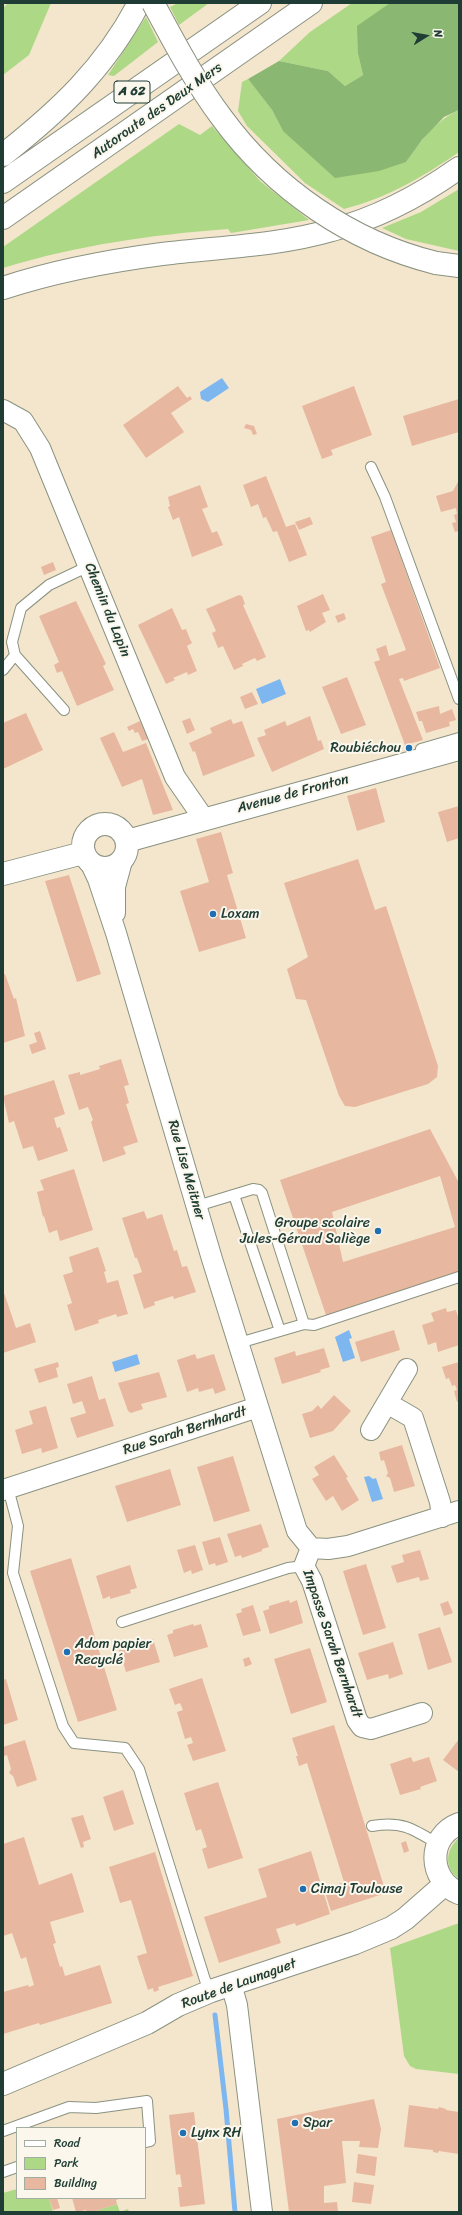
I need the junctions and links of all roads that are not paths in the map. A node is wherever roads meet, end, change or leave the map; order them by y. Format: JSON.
{"nodes":[{"id":1,"x":139,"y":3,"type":"edge"},
{"id":2,"x":153,"y":3,"type":"edge"},
{"id":3,"x":260,"y":3,"type":"edge"},
{"id":4,"x":311,"y":3,"type":"edge"},
{"id":5,"x":3,"y":155,"type":"edge"},
{"id":6,"x":459,"y":168,"type":"edge"},
{"id":7,"x":3,"y":182,"type":"edge"},
{"id":8,"x":3,"y":218,"type":"edge"},
{"id":9,"x":459,"y":266,"type":"edge"},
{"id":10,"x":3,"y":288,"type":"edge"},
{"id":11,"x":3,"y":410,"type":"edge"},
{"id":12,"x":371,"y":467,"type":"dead end"},
{"id":13,"x":90,"y":566,"type":"junction"},
{"id":14,"x":15,"y":655,"type":"junction"},
{"id":15,"x":3,"y":670,"type":"edge"},
{"id":16,"x":459,"y":699,"type":"edge"},
{"id":17,"x":64,"y":710,"type":"dead end"},
{"id":18,"x":459,"y":738,"type":"edge"},
{"id":19,"x":459,"y":748,"type":"edge"},
{"id":20,"x":202,"y":814,"type":"junction"},
{"id":21,"x":132,"y":846,"type":"junction"},
{"id":22,"x":87,"y":858,"type":"junction"},
{"id":23,"x":3,"y":874,"type":"edge"},
{"id":24,"x":116,"y":933,"type":"junction"},
{"id":25,"x":234,"y":1195,"type":"junction"},
{"id":26,"x":197,"y":1206,"type":"junction"},
{"id":27,"x":459,"y":1277,"type":"edge"},
{"id":28,"x":304,"y":1324,"type":"junction"},
{"id":29,"x":280,"y":1331,"type":"junction"},
{"id":30,"x":239,"y":1343,"type":"junction"},
{"id":31,"x":407,"y":1369,"type":"dead end"},
{"id":32,"x":387,"y":1403,"type":"junction"},
{"id":33,"x":258,"y":1407,"type":"junction"},
{"id":34,"x":371,"y":1430,"type":"dead end"},
{"id":35,"x":5,"y":1489,"type":"edge"},
{"id":36,"x":451,"y":1514,"type":"edge"},
{"id":37,"x":308,"y":1557,"type":"junction"},
{"id":38,"x":122,"y":1622,"type":"dead end"},
{"id":39,"x":422,"y":1713,"type":"dead end"},
{"id":40,"x":456,"y":1823,"type":"edge"},
{"id":41,"x":372,"y":1826,"type":"dead end"},
{"id":42,"x":438,"y":1844,"type":"junction"},
{"id":43,"x":452,"y":1889,"type":"edge"},
{"id":44,"x":231,"y":1984,"type":"junction"},
{"id":45,"x":211,"y":1991,"type":"junction"},
{"id":46,"x":3,"y":2084,"type":"edge"},
{"id":47,"x":3,"y":2130,"type":"edge"},
{"id":48,"x":146,"y":2142,"type":"edge"},
{"id":49,"x":16,"y":2167,"type":"edge"},
{"id":50,"x":3,"y":2172,"type":"edge"},
{"id":51,"x":262,"y":2212,"type":"edge"}],
"edges":[{"from":1,"to":5,"type":"main road"},
{"from":2,"to":9,"type":"main road","bridge":true},
{"from":3,"to":7,"type":"main road","number":"A 62"},
{"from":4,"to":8,"type":"main road","name":"Autoroute des Deux Mers","number":"A 62"},
{"from":6,"to":10,"type":"main road"},
{"from":11,"to":13,"type":"street","name":"Chemin du Lapin"},
{"from":12,"to":16,"type":"lane"},
{"from":13,"to":14,"type":"lane"},
{"from":13,"to":20,"type":"street","name":"Chemin du Lapin"},
{"from":14,"to":15,"type":"lane"},
{"from":14,"to":17,"type":"lane"},
{"from":18,"to":20,"type":"lane"},
{"from":19,"to":20,"type":"main road","name":"Avenue de Fronton"},
{"from":20,"to":21,"type":"main road","name":"Avenue de Fronton"},
{"from":21,"to":22,"type":"main road"},
{"from":21,"to":22,"type":"main road"},
{"from":21,"to":24,"type":"street","name":"Rue Lise Meitner"},
{"from":22,"to":23,"type":"main road"},
{"from":22,"to":24,"type":"street","name":"Rue Lise Meitner"},
{"from":24,"to":26,"type":"street","name":"Rue Lise Meitner"},
{"from":25,"to":26,"type":"lane"},
{"from":25,"to":28,"type":"lane"},
{"from":25,"to":29,"type":"lane"},
{"from":26,"to":30,"type":"street","name":"Rue Lise Meitner"},
{"from":27,"to":28,"type":"lane"},
{"from":28,"to":29,"type":"lane"},
{"from":29,"to":30,"type":"lane"},
{"from":30,"to":33,"type":"street","name":"Rue Lise Meitner"},
{"from":31,"to":32,"type":"street"},
{"from":32,"to":34,"type":"street"},
{"from":32,"to":36,"type":"street"},
{"from":33,"to":35,"type":"street","name":"Rue Sarah Bernhardt"},
{"from":33,"to":37,"type":"street","name":"Rue Sarah Bernhardt"},
{"from":35,"to":45,"type":"lane"},
{"from":36,"to":37,"type":"street"},
{"from":37,"to":38,"type":"lane"},
{"from":37,"to":39,"type":"street","name":"Impasse Sarah Bernhardt"},
{"from":40,"to":42,"type":"main road"},
{"from":41,"to":42,"type":"lane"},
{"from":42,"to":43,"type":"main road"},
{"from":43,"to":44,"type":"main road","name":"Route de Launaguet"},
{"from":44,"to":45,"type":"main road","name":"Route de Launaguet"},
{"from":44,"to":51,"type":"street"},
{"from":45,"to":46,"type":"main road","name":"Route de Launaguet"},
{"from":47,"to":48,"type":"lane"},
{"from":49,"to":50,"type":"lane"}]}
